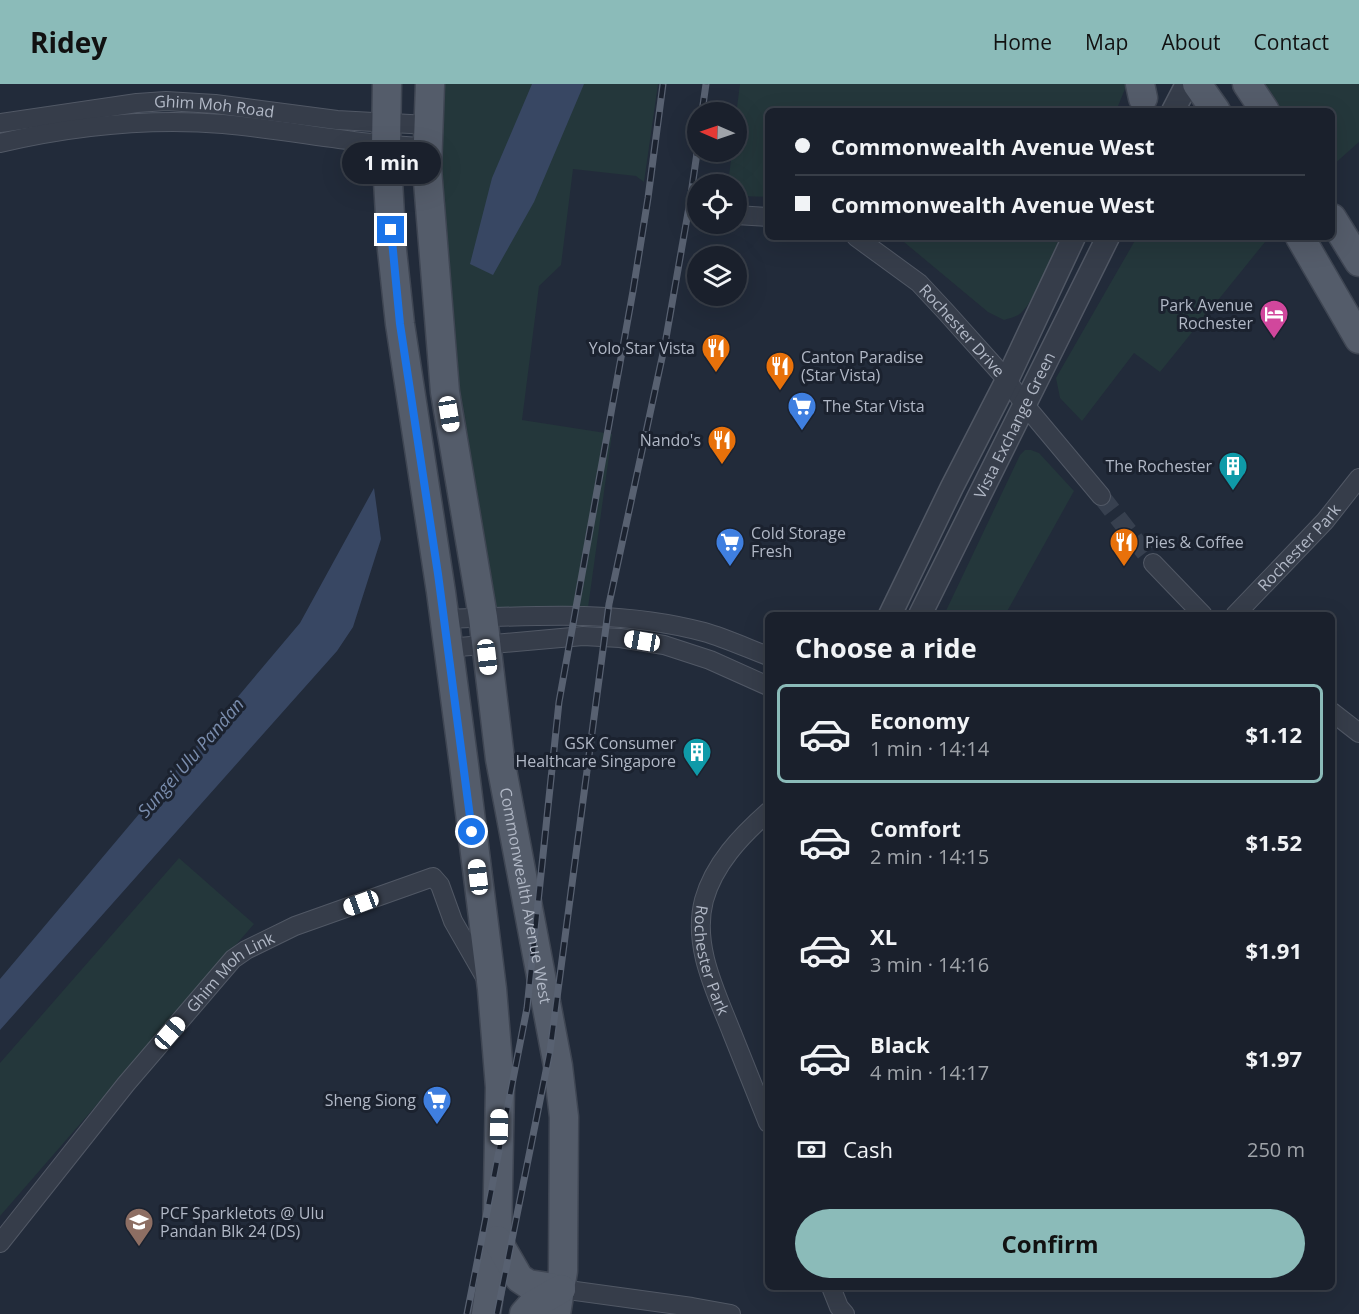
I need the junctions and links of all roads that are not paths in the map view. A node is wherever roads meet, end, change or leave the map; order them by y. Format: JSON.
{"nodes":[{"id":1,"x":387,"y":84,"type":"edge"},
{"id":2,"x":430,"y":84,"type":"edge"},
{"id":3,"x":1187,"y":84,"type":"edge"},
{"id":4,"x":1197,"y":84,"type":"edge"},
{"id":5,"x":1247,"y":84,"type":"edge"},
{"id":6,"x":1175,"y":108,"type":"edge"},
{"id":7,"x":1214,"y":108,"type":"edge"},
{"id":8,"x":1263,"y":108,"type":"edge"},
{"id":9,"x":0,"y":123,"type":"edge"},
{"id":10,"x":386,"y":135,"type":"junction"},
{"id":11,"x":427,"y":136,"type":"junction"},
{"id":12,"x":0,"y":143,"type":"edge"},
{"id":13,"x":747,"y":216,"type":"edge"},
{"id":14,"x":765,"y":217,"type":"edge"},
{"id":15,"x":1335,"y":223,"type":"edge"},
{"id":16,"x":860,"y":240,"type":"edge"},
{"id":17,"x":1073,"y":240,"type":"edge"},
{"id":18,"x":1106,"y":240,"type":"edge"},
{"id":19,"x":1302,"y":240,"type":"edge"},
{"id":20,"x":1359,"y":262,"type":"edge"},
{"id":21,"x":1359,"y":339,"type":"edge"},
{"id":22,"x":1007,"y":380,"type":"junction"},
{"id":23,"x":1024,"y":404,"type":"junction"},
{"id":24,"x":1359,"y":478,"type":"edge"},
{"id":25,"x":1101,"y":496,"type":"tunnel mouth"},
{"id":26,"x":1153,"y":563,"type":"tunnel mouth"},
{"id":27,"x":892,"y":612,"type":"edge"},
{"id":28,"x":921,"y":612,"type":"edge"},
{"id":29,"x":1200,"y":612,"type":"edge"},
{"id":30,"x":1239,"y":612,"type":"edge"},
{"id":31,"x":444,"y":619,"type":"junction"},
{"id":32,"x":484,"y":631,"type":"junction"},
{"id":33,"x":448,"y":648,"type":"junction"},
{"id":34,"x":765,"y":655,"type":"edge"},
{"id":35,"x":765,"y":685,"type":"edge"},
{"id":36,"x":1335,"y":714,"type":"edge"},
{"id":37,"x":1359,"y":733,"type":"edge"},
{"id":38,"x":765,"y":815,"type":"edge"},
{"id":39,"x":492,"y":989,"type":"junction"},
{"id":40,"x":765,"y":1115,"type":"edge"},
{"id":41,"x":497,"y":1240,"type":"junction"},
{"id":42,"x":0,"y":1243,"type":"edge"},
{"id":43,"x":832,"y":1290,"type":"edge"},
{"id":44,"x":559,"y":1301,"type":"edge"},
{"id":45,"x":486,"y":1314,"type":"edge"},
{"id":46,"x":524,"y":1314,"type":"edge"},
{"id":47,"x":731,"y":1314,"type":"edge"},
{"id":48,"x":845,"y":1314,"type":"edge"}],
"edges":[{"from":1,"to":10,"type":"main road"},
{"from":2,"to":11,"type":"main road","name":"Commonwealth Avenue West"},
{"from":3,"to":6,"type":"street"},
{"from":4,"to":7,"type":"main road"},
{"from":5,"to":8,"type":"main road"},
{"from":9,"to":10,"type":"street","name":"Ghim Moh Road"},
{"from":10,"to":11,"type":"street","name":"Ghim Moh Road"},
{"from":10,"to":12,"type":"street","name":"Ghim Moh Road"},
{"from":10,"to":31,"type":"main road"},
{"from":11,"to":32,"type":"main road","name":"Commonwealth Avenue West"},
{"from":13,"to":14,"type":"street"},
{"from":15,"to":20,"type":"main road"},
{"from":16,"to":22,"type":"street","name":"Rochester Drive"},
{"from":17,"to":22,"type":"street","name":"Vista Exchange Green"},
{"from":18,"to":23,"type":"street","name":"Vista Exchange Green"},
{"from":19,"to":21,"type":"main road"},
{"from":22,"to":23,"type":"street","name":"Rochester Drive"},
{"from":22,"to":27,"type":"street","name":"Vista Exchange Green"},
{"from":23,"to":25,"type":"street","name":"Rochester Drive"},
{"from":23,"to":28,"type":"street","name":"Vista Exchange Green"},
{"from":24,"to":30,"type":"street","name":"Rochester Park"},
{"from":26,"to":29,"type":"street"},
{"from":31,"to":32,"type":"street"},
{"from":31,"to":33,"type":"main road"},
{"from":32,"to":33,"type":"street"},
{"from":32,"to":34,"type":"street"},
{"from":32,"to":35,"type":"street"},
{"from":32,"to":44,"type":"main road","name":"Commonwealth Avenue West"},
{"from":33,"to":39,"type":"main road"},
{"from":36,"to":37,"type":"street"},
{"from":38,"to":40,"type":"street","name":"Rochester Park"},
{"from":39,"to":41,"type":"main road"},
{"from":39,"to":42,"type":"street","name":"Ghim Moh Link"},
{"from":41,"to":44,"type":"main road"},
{"from":41,"to":45,"type":"main road"},
{"from":43,"to":48,"type":"street"},
{"from":44,"to":46,"type":"main road"},
{"from":44,"to":47,"type":"street"}]}
